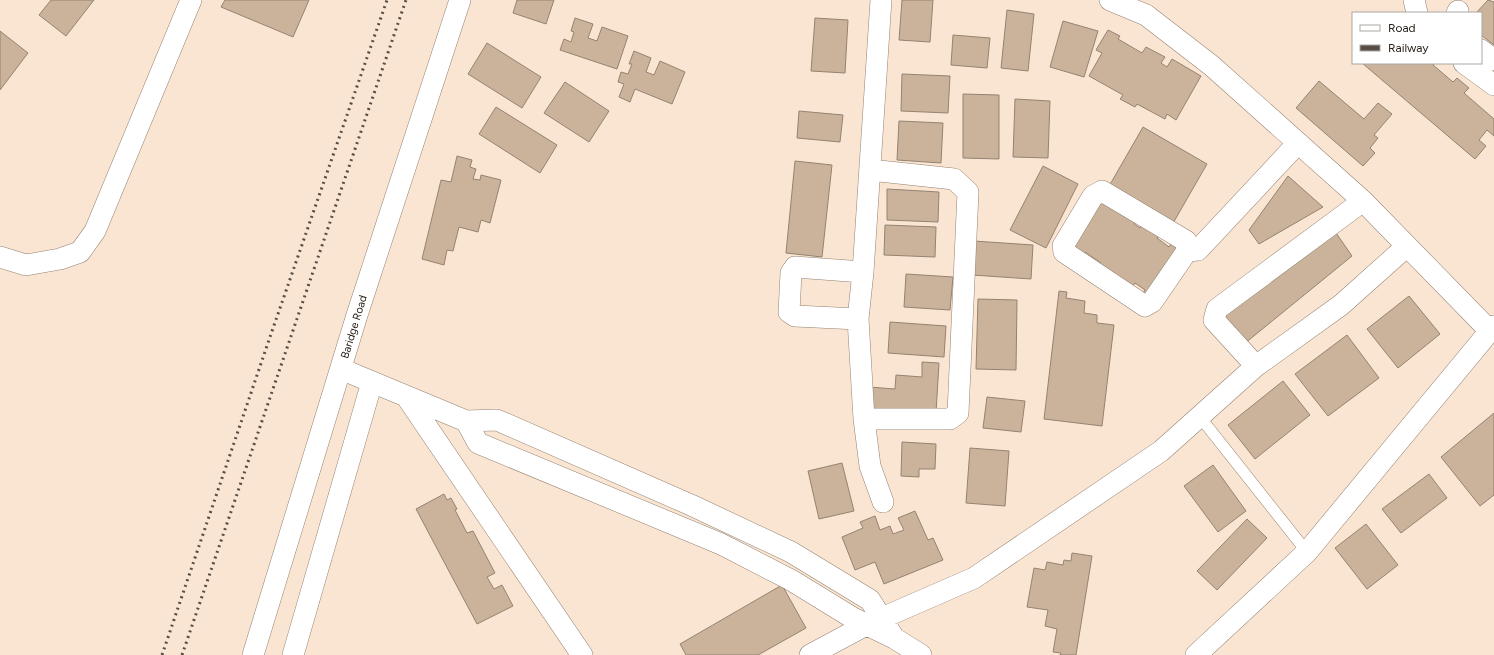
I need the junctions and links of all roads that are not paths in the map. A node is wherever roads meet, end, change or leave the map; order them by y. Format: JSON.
{"nodes":[{"id":1,"x":191,"y":0,"type":"edge"},
{"id":2,"x":460,"y":0,"type":"edge"},
{"id":3,"x":881,"y":0,"type":"edge"},
{"id":4,"x":1110,"y":0,"type":"edge"},
{"id":5,"x":1414,"y":0,"type":"edge"},
{"id":6,"x":1417,"y":12,"type":"edge"},
{"id":7,"x":1482,"y":51,"type":"edge"},
{"id":8,"x":1494,"y":60,"type":"edge"},
{"id":9,"x":1465,"y":64,"type":"edge"},
{"id":10,"x":1494,"y":85,"type":"edge"},
{"id":11,"x":1298,"y":143,"type":"junction"},
{"id":12,"x":870,"y":170,"type":"junction"},
{"id":13,"x":1363,"y":201,"type":"junction"},
{"id":14,"x":1407,"y":246,"type":"junction"},
{"id":15,"x":1187,"y":251,"type":"junction"},
{"id":16,"x":0,"y":257,"type":"edge"},
{"id":17,"x":863,"y":272,"type":"junction"},
{"id":18,"x":858,"y":319,"type":"junction"},
{"id":19,"x":1493,"y":331,"type":"edge"},
{"id":20,"x":1256,"y":366,"type":"junction"},
{"id":21,"x":341,"y":369,"type":"junction"},
{"id":22,"x":372,"y":382,"type":"junction"},
{"id":23,"x":406,"y":396,"type":"junction"},
{"id":24,"x":1200,"y":417,"type":"junction"},
{"id":25,"x":864,"y":419,"type":"junction"},
{"id":26,"x":466,"y":422,"type":"junction"},
{"id":27,"x":883,"y":502,"type":"dead end"},
{"id":28,"x":1307,"y":552,"type":"junction"},
{"id":29,"x":874,"y":621,"type":"junction"},
{"id":30,"x":253,"y":655,"type":"edge"},
{"id":31,"x":293,"y":655,"type":"edge"},
{"id":32,"x":582,"y":655,"type":"edge"},
{"id":33,"x":810,"y":655,"type":"edge"},
{"id":34,"x":921,"y":655,"type":"edge"},
{"id":35,"x":1196,"y":655,"type":"edge"}],
"edges":[{"from":1,"to":16,"type":"street"},
{"from":2,"to":21,"type":"street","name":"Baridge Road"},
{"from":3,"to":12,"type":"street"},
{"from":4,"to":11,"type":"street"},
{"from":5,"to":6,"type":"street"},
{"from":7,"to":8,"type":"street"},
{"from":9,"to":10,"type":"street"},
{"from":11,"to":13,"type":"street"},
{"from":11,"to":15,"type":"street"},
{"from":12,"to":17,"type":"street"},
{"from":12,"to":25,"type":"street"},
{"from":13,"to":14,"type":"street"},
{"from":13,"to":20,"type":"street"},
{"from":14,"to":19,"type":"street"},
{"from":14,"to":20,"type":"street"},
{"from":15,"to":15,"type":"street"},
{"from":17,"to":18,"type":"street"},
{"from":17,"to":18,"type":"street"},
{"from":18,"to":25,"type":"street"},
{"from":19,"to":28,"type":"street"},
{"from":20,"to":24,"type":"street"},
{"from":21,"to":22,"type":"street"},
{"from":21,"to":30,"type":"street","name":"Baridge Road"},
{"from":22,"to":23,"type":"street"},
{"from":22,"to":31,"type":"street"},
{"from":23,"to":26,"type":"street"},
{"from":23,"to":32,"type":"street"},
{"from":24,"to":28,"type":"lane"},
{"from":24,"to":29,"type":"street"},
{"from":25,"to":27,"type":"street"},
{"from":26,"to":29,"type":"street"},
{"from":26,"to":29,"type":"street"},
{"from":28,"to":35,"type":"street"},
{"from":29,"to":33,"type":"street"},
{"from":29,"to":34,"type":"street"}]}
